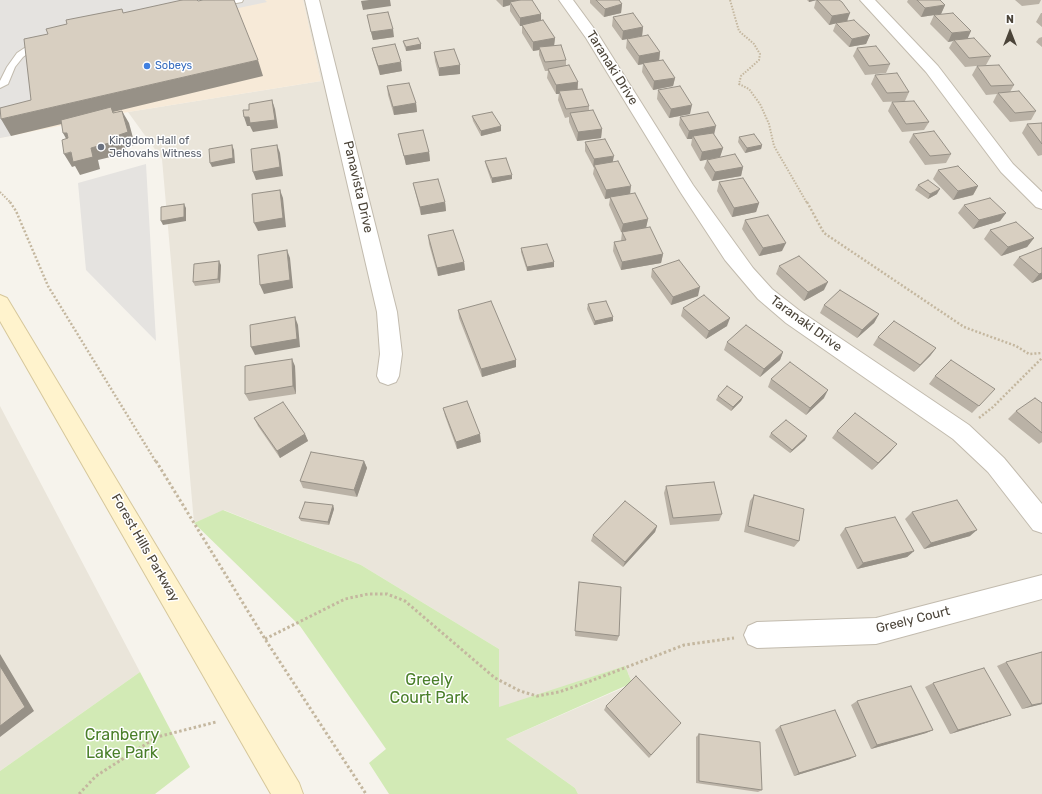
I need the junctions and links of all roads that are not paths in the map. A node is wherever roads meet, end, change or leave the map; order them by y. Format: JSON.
{"nodes":[{"id":1,"x":239,"y":0,"type":"edge"},
{"id":2,"x":312,"y":0,"type":"edge"},
{"id":3,"x":566,"y":0,"type":"edge"},
{"id":4,"x":867,"y":0,"type":"edge"},
{"id":5,"x":212,"y":6,"type":"edge"},
{"id":6,"x":46,"y":40,"type":"edge"},
{"id":7,"x":4,"y":74,"type":"edge"},
{"id":8,"x":0,"y":85,"type":"edge"},
{"id":9,"x":1042,"y":203,"type":"edge"},
{"id":10,"x":0,"y":302,"type":"edge"},
{"id":11,"x":388,"y":376,"type":"dead end"},
{"id":12,"x":1042,"y":522,"type":"edge"},
{"id":13,"x":1042,"y":587,"type":"edge"},
{"id":14,"x":757,"y":635,"type":"road end"},
{"id":15,"x":288,"y":794,"type":"edge"}],
"edges":[{"from":1,"to":5,"type":"lane"},
{"from":2,"to":11,"type":"street","name":"Panavista Drive"},
{"from":3,"to":12,"type":"street","name":"Taranaki Drive"},
{"from":4,"to":9,"type":"street"},
{"from":6,"to":7,"type":"lane"},
{"from":7,"to":8,"type":"lane"},
{"from":10,"to":15,"type":"main road","name":"Forest Hills Parkway"},
{"from":13,"to":14,"type":"street","name":"Greely Court"}]}
